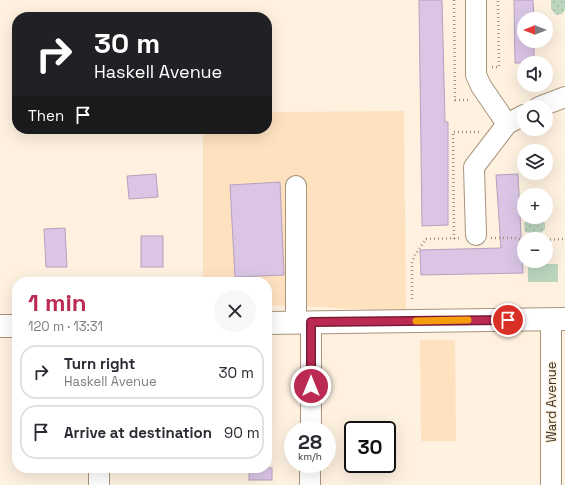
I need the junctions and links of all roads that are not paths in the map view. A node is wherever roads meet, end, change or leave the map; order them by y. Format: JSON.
{"nodes":[{"id":1,"x":476,"y":0,"type":"edge"},
{"id":2,"x":565,"y":97,"type":"edge"},
{"id":3,"x":553,"y":101,"type":"edge"},
{"id":4,"x":517,"y":119,"type":"edge"},
{"id":5,"x":507,"y":124,"type":"junction"},
{"id":6,"x":296,"y":186,"type":"dead end"},
{"id":7,"x":474,"y":237,"type":"road end"},
{"id":8,"x":558,"y":319,"type":"edge"},
{"id":9,"x":304,"y":322,"type":"junction"},
{"id":10,"x":272,"y":323,"type":"edge"},
{"id":11,"x":0,"y":326,"type":"edge"},
{"id":12,"x":12,"y":326,"type":"edge"},
{"id":13,"x":310,"y":421,"type":"edge"},
{"id":14,"x":99,"y":473,"type":"edge"},
{"id":15,"x":310,"y":473,"type":"edge"},
{"id":16,"x":99,"y":485,"type":"edge"},
{"id":17,"x":310,"y":485,"type":"edge"},
{"id":18,"x":551,"y":485,"type":"edge"}],
"edges":[{"from":1,"to":5,"type":"street"},
{"from":2,"to":3,"type":"street"},
{"from":4,"to":5,"type":"street"},
{"from":5,"to":7,"type":"street"},
{"from":6,"to":9,"type":"street"},
{"from":8,"to":9,"type":"main road"},
{"from":8,"to":18,"type":"street","name":"Ward Avenue"},
{"from":9,"to":10,"type":"main road"},
{"from":9,"to":13,"type":"street"},
{"from":11,"to":12,"type":"main road"},
{"from":14,"to":16,"type":"street"},
{"from":15,"to":17,"type":"street"}]}
